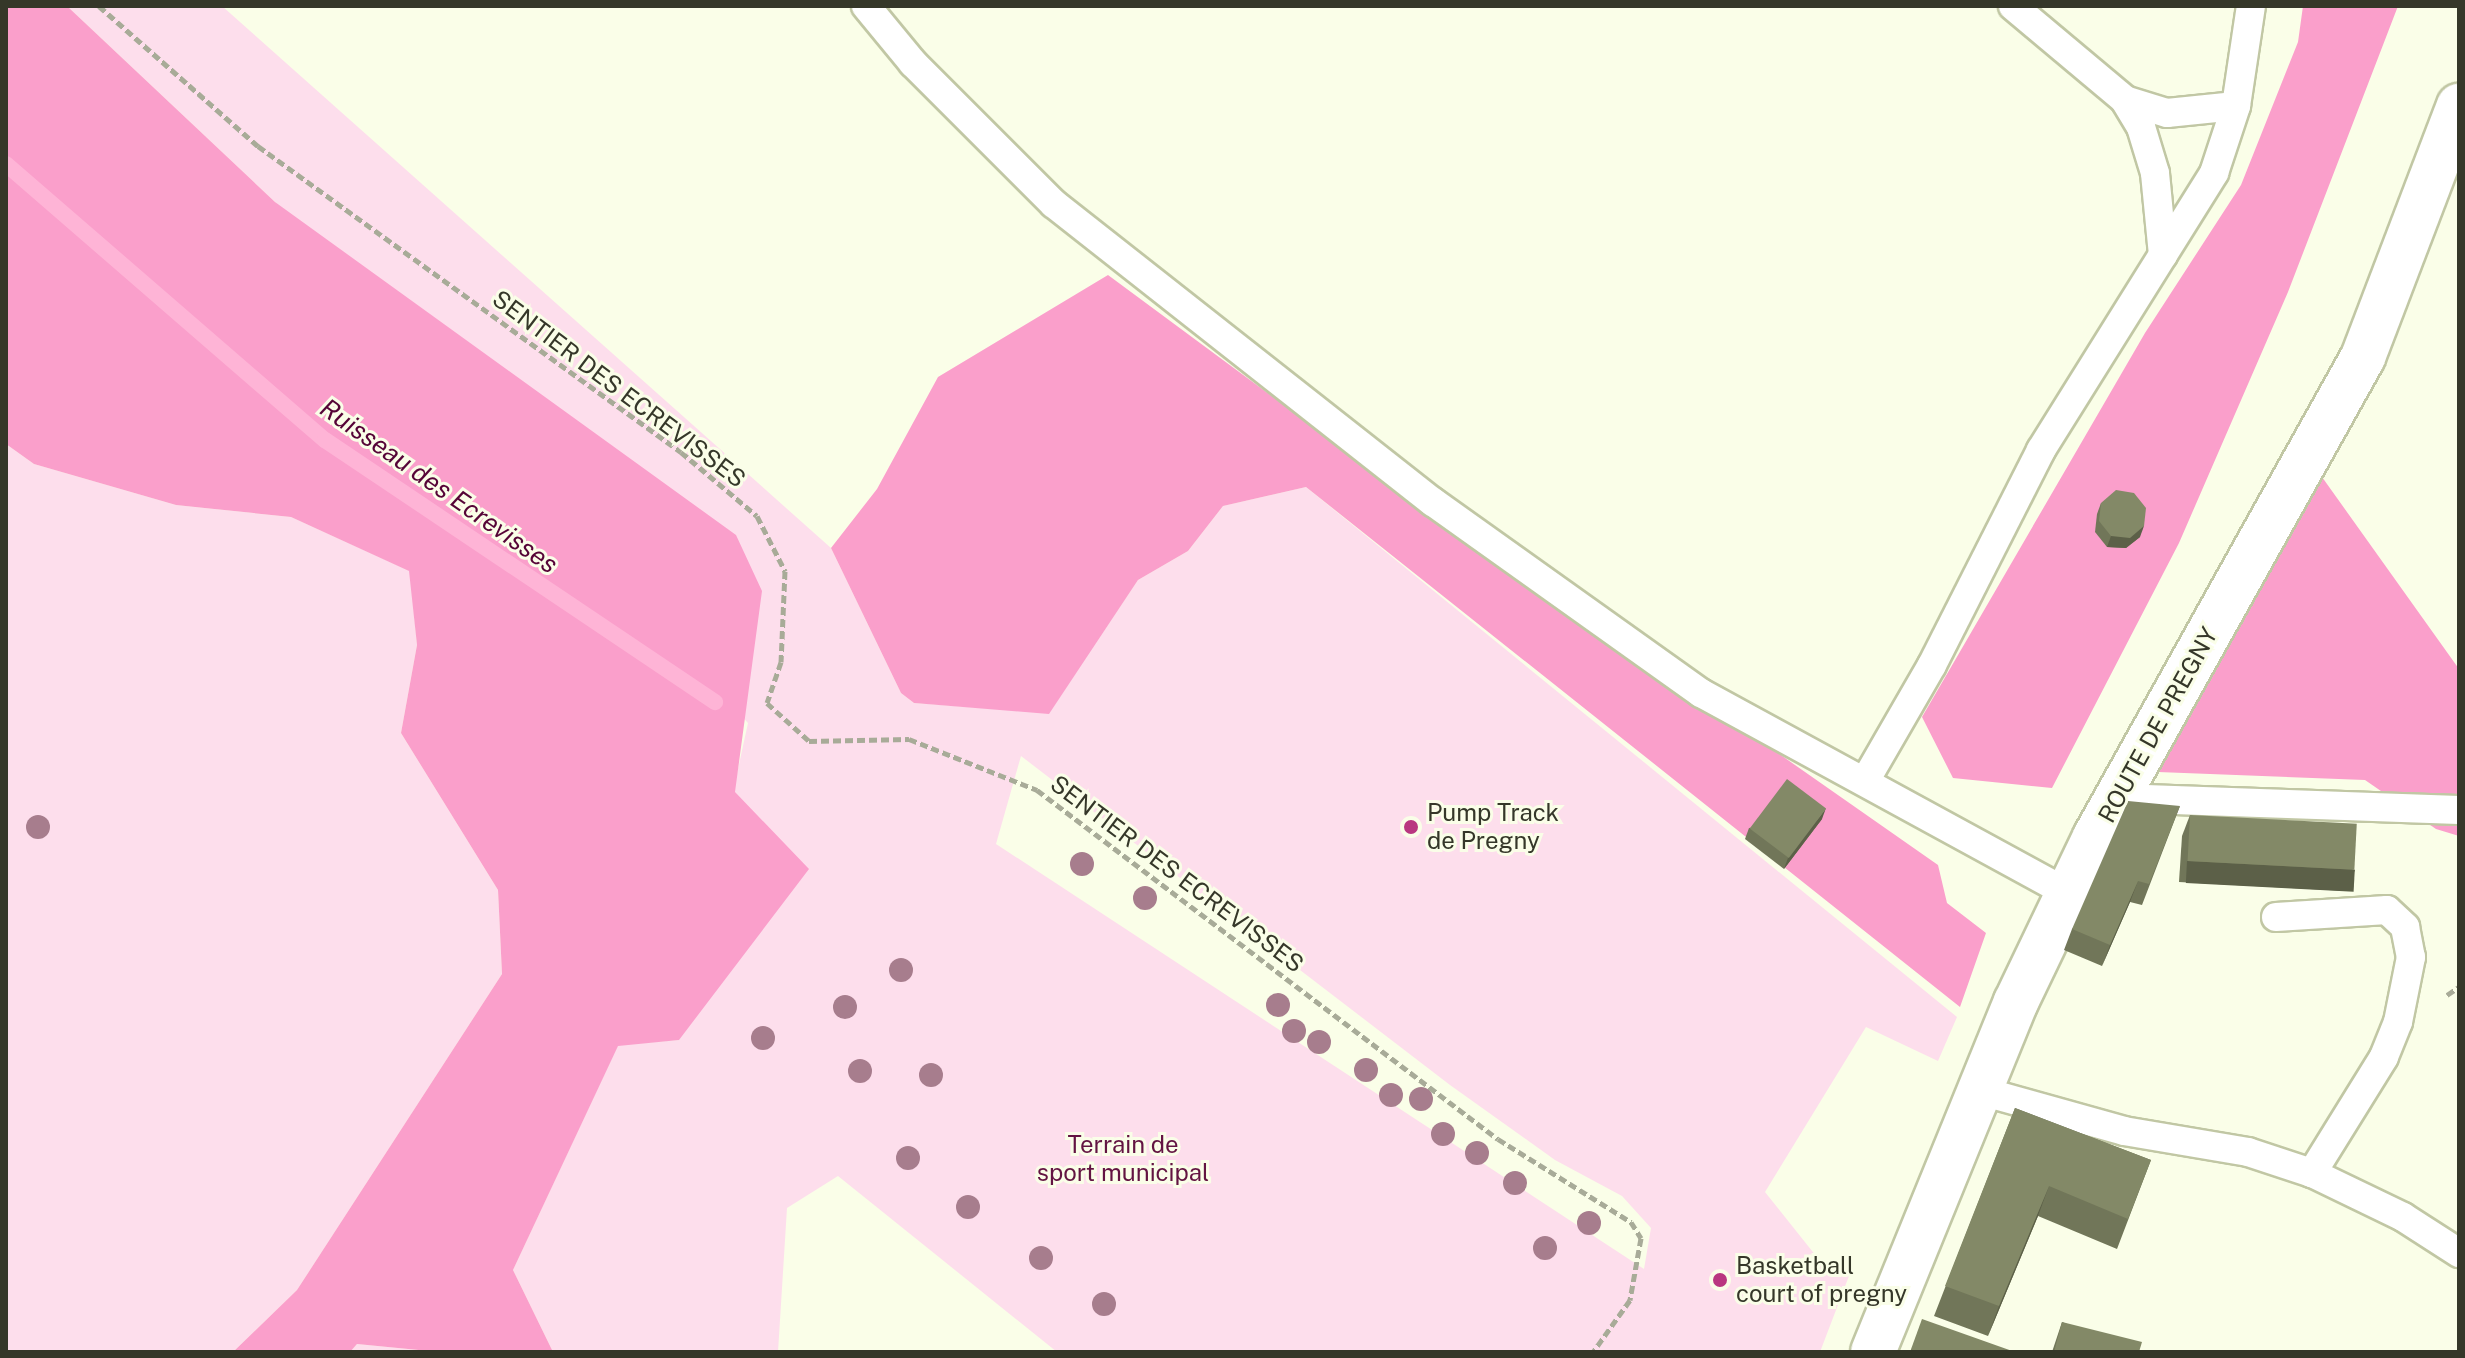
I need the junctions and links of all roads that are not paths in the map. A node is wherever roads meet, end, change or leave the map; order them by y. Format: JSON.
{"nodes":[{"id":1,"x":866,"y":6,"type":"edge"},
{"id":2,"x":2013,"y":6,"type":"edge"},
{"id":3,"x":2251,"y":6,"type":"edge"},
{"id":4,"x":2125,"y":100,"type":"junction"},
{"id":5,"x":2236,"y":106,"type":"junction"},
{"id":6,"x":2459,"y":106,"type":"edge"},
{"id":7,"x":2163,"y":255,"type":"junction"},
{"id":8,"x":1865,"y":781,"type":"junction"},
{"id":9,"x":2117,"y":798,"type":"junction"},
{"id":10,"x":2459,"y":810,"type":"edge"},
{"id":11,"x":2068,"y":893,"type":"junction"},
{"id":12,"x":2276,"y":917,"type":"dead end"},
{"id":13,"x":1981,"y":1091,"type":"junction"},
{"id":14,"x":2312,"y":1173,"type":"junction"},
{"id":15,"x":2459,"y":1253,"type":"edge"},
{"id":16,"x":1873,"y":1352,"type":"edge"}],
"edges":[{"from":1,"to":8,"type":"lane"},
{"from":2,"to":4,"type":"lane"},
{"from":3,"to":5,"type":"lane"},
{"from":4,"to":5,"type":"lane"},
{"from":4,"to":7,"type":"lane"},
{"from":5,"to":7,"type":"lane"},
{"from":6,"to":9,"type":"street","name":"ROUTE DE PREGNY"},
{"from":7,"to":8,"type":"lane"},
{"from":8,"to":11,"type":"lane"},
{"from":9,"to":10,"type":"lane"},
{"from":9,"to":11,"type":"street","name":"ROUTE DE PREGNY"},
{"from":11,"to":13,"type":"street","name":"ROUTE DE PREGNY"},
{"from":12,"to":14,"type":"lane"},
{"from":13,"to":14,"type":"lane"},
{"from":13,"to":16,"type":"street","name":"ROUTE DE PREGNY"},
{"from":14,"to":15,"type":"lane"}]}
